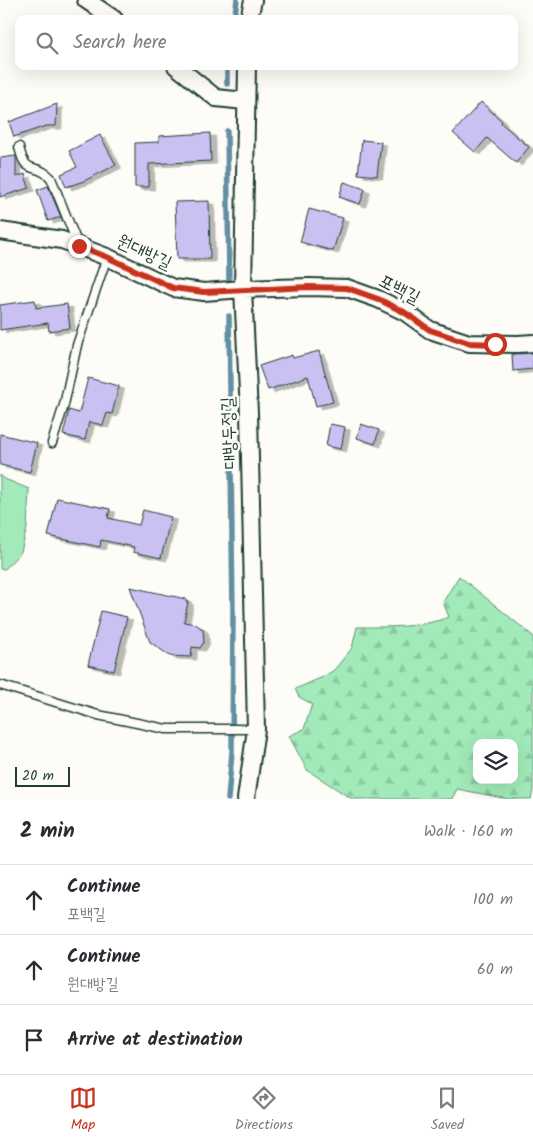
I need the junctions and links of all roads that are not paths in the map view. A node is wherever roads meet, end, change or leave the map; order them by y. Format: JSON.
{"nodes":[{"id":1,"x":86,"y":0,"type":"edge"},
{"id":2,"x":253,"y":0,"type":"edge"},
{"id":3,"x":108,"y":15,"type":"edge"},
{"id":4,"x":250,"y":15,"type":"edge"},
{"id":5,"x":181,"y":70,"type":"edge"},
{"id":6,"x":246,"y":70,"type":"edge"},
{"id":7,"x":245,"y":101,"type":"junction"},
{"id":8,"x":19,"y":147,"type":"dead end"},
{"id":9,"x":0,"y":231,"type":"edge"},
{"id":10,"x":79,"y":246,"type":"junction"},
{"id":11,"x":107,"y":257,"type":"junction"},
{"id":12,"x":243,"y":289,"type":"junction"},
{"id":13,"x":533,"y":343,"type":"edge"},
{"id":14,"x":52,"y":443,"type":"dead end"},
{"id":15,"x":0,"y":685,"type":"edge"},
{"id":16,"x":248,"y":729,"type":"junction"},
{"id":17,"x":246,"y":799,"type":"edge"}],
"edges":[{"from":1,"to":3,"type":"street"},
{"from":2,"to":4,"type":"street"},
{"from":5,"to":7,"type":"street"},
{"from":6,"to":7,"type":"street","name":"대방두정길"},
{"from":7,"to":12,"type":"street","name":"대방두정길"},
{"from":8,"to":10,"type":"lane"},
{"from":9,"to":10,"type":"street","name":"원대방길"},
{"from":10,"to":11,"type":"street","name":"원대방길"},
{"from":11,"to":12,"type":"street","name":"원대방길"},
{"from":11,"to":14,"type":"lane"},
{"from":12,"to":13,"type":"street","name":"포백길"},
{"from":12,"to":16,"type":"street","name":"대방두정길"},
{"from":15,"to":16,"type":"lane"},
{"from":16,"to":17,"type":"street","name":"대방두정길"}]}
